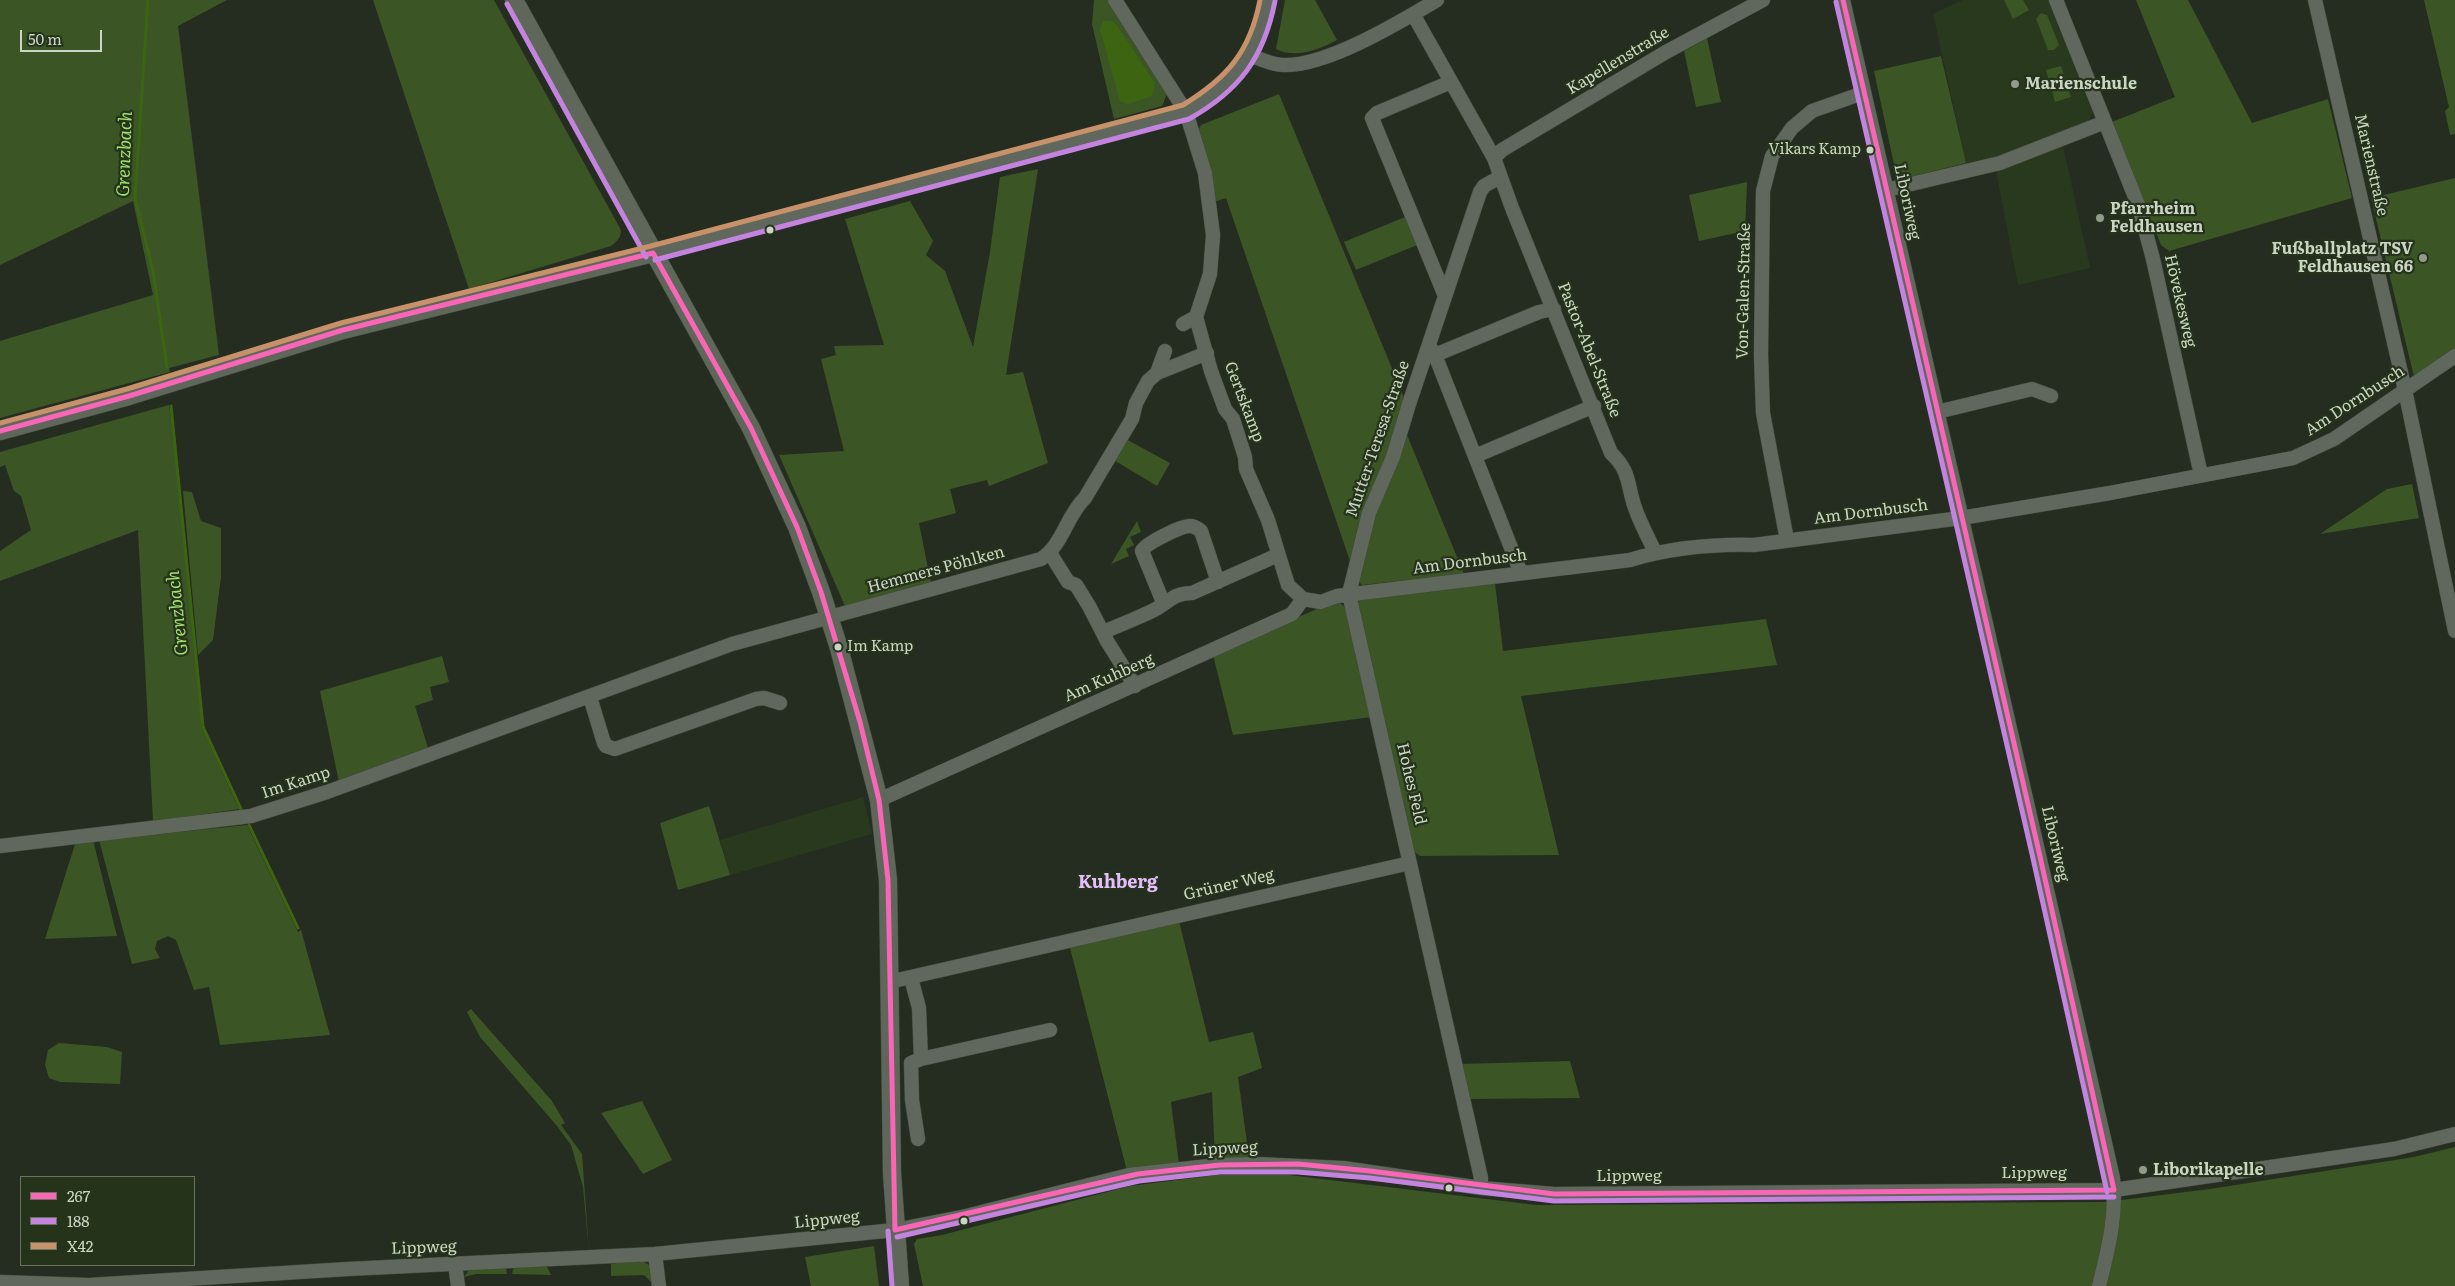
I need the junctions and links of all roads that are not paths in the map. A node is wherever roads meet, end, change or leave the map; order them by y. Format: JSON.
{"nodes":[{"id":1,"x":514,"y":0,"type":"edge"},
{"id":2,"x":1115,"y":0,"type":"edge"},
{"id":3,"x":1268,"y":0,"type":"edge"},
{"id":4,"x":1437,"y":0,"type":"edge"},
{"id":5,"x":1763,"y":0,"type":"edge"},
{"id":6,"x":1843,"y":0,"type":"edge"},
{"id":7,"x":2056,"y":0,"type":"edge"},
{"id":8,"x":2315,"y":0,"type":"edge"},
{"id":9,"x":1413,"y":14,"type":"junction"},
{"id":10,"x":1250,"y":55,"type":"junction"},
{"id":11,"x":1451,"y":82,"type":"junction"},
{"id":12,"x":1864,"y":94,"type":"junction"},
{"id":13,"x":1186,"y":112,"type":"junction"},
{"id":14,"x":2105,"y":122,"type":"junction"},
{"id":15,"x":1494,"y":158,"type":"junction"},
{"id":16,"x":1500,"y":177,"type":"junction"},
{"id":17,"x":1886,"y":190,"type":"junction"},
{"id":18,"x":653,"y":253,"type":"junction"},
{"id":19,"x":1445,"y":296,"type":"junction"},
{"id":20,"x":1554,"y":309,"type":"junction"},
{"id":21,"x":1196,"y":318,"type":"junction"},
{"id":22,"x":1183,"y":324,"type":"dead end"},
{"id":23,"x":1432,"y":350,"type":"junction"},
{"id":24,"x":1165,"y":351,"type":"dead end"},
{"id":25,"x":1207,"y":353,"type":"junction"},
{"id":26,"x":2455,"y":356,"type":"edge"},
{"id":27,"x":1157,"y":372,"type":"junction"},
{"id":28,"x":2405,"y":390,"type":"junction"},
{"id":29,"x":2051,"y":396,"type":"dead end"},
{"id":30,"x":1594,"y":406,"type":"junction"},
{"id":31,"x":1938,"y":412,"type":"junction"},
{"id":32,"x":0,"y":431,"type":"edge"},
{"id":33,"x":1475,"y":456,"type":"junction"},
{"id":34,"x":2201,"y":475,"type":"junction"},
{"id":35,"x":1962,"y":518,"type":"junction"},
{"id":36,"x":1787,"y":540,"type":"junction"},
{"id":37,"x":1655,"y":552,"type":"junction"},
{"id":38,"x":1050,"y":554,"type":"junction"},
{"id":39,"x":1278,"y":555,"type":"junction"},
{"id":40,"x":1521,"y":573,"type":"junction"},
{"id":41,"x":1218,"y":582,"type":"junction"},
{"id":42,"x":1349,"y":594,"type":"junction"},
{"id":43,"x":1303,"y":599,"type":"junction"},
{"id":44,"x":1163,"y":602,"type":"junction"},
{"id":45,"x":830,"y":617,"type":"junction"},
{"id":46,"x":2455,"y":631,"type":"edge"},
{"id":47,"x":1103,"y":632,"type":"junction"},
{"id":48,"x":1135,"y":686,"type":"junction"},
{"id":49,"x":590,"y":697,"type":"junction"},
{"id":50,"x":780,"y":703,"type":"dead end"},
{"id":51,"x":879,"y":800,"type":"junction"},
{"id":52,"x":0,"y":846,"type":"edge"},
{"id":53,"x":1410,"y":863,"type":"junction"},
{"id":54,"x":911,"y":978,"type":"junction"},
{"id":55,"x":889,"y":982,"type":"junction"},
{"id":56,"x":1050,"y":1030,"type":"dead end"},
{"id":57,"x":921,"y":1059,"type":"junction"},
{"id":58,"x":2455,"y":1134,"type":"edge"},
{"id":59,"x":918,"y":1139,"type":"dead end"},
{"id":60,"x":1481,"y":1188,"type":"junction"},
{"id":61,"x":2114,"y":1190,"type":"junction"},
{"id":62,"x":895,"y":1230,"type":"junction"},
{"id":63,"x":655,"y":1254,"type":"junction"},
{"id":64,"x":455,"y":1264,"type":"junction"},
{"id":65,"x":0,"y":1282,"type":"edge"},
{"id":66,"x":458,"y":1286,"type":"edge"},
{"id":67,"x":659,"y":1286,"type":"edge"},
{"id":68,"x":900,"y":1286,"type":"edge"},
{"id":69,"x":2099,"y":1286,"type":"edge"}],
"edges":[{"from":1,"to":18,"type":"main road"},
{"from":2,"to":13,"type":"street"},
{"from":3,"to":10,"type":"street"},
{"from":4,"to":9,"type":"street"},
{"from":5,"to":15,"type":"street","name":"Kapellenstraße"},
{"from":6,"to":12,"type":"street","name":"Liboriweg"},
{"from":7,"to":14,"type":"street","name":"Hövekesweg"},
{"from":8,"to":28,"type":"street","name":"Marienstraße"},
{"from":9,"to":10,"type":"street"},
{"from":9,"to":11,"type":"street"},
{"from":10,"to":13,"type":"street"},
{"from":11,"to":15,"type":"street"},
{"from":11,"to":19,"type":"street"},
{"from":12,"to":17,"type":"street","name":"Liboriweg"},
{"from":12,"to":36,"type":"street","name":"Von-Galen-Straße"},
{"from":13,"to":18,"type":"street"},
{"from":13,"to":21,"type":"street"},
{"from":14,"to":17,"type":"street"},
{"from":14,"to":34,"type":"street","name":"Hövekesweg"},
{"from":15,"to":16,"type":"street","name":"Pastor-Abel-Straße"},
{"from":16,"to":19,"type":"street","name":"Mutter-Teresa-Straße"},
{"from":16,"to":20,"type":"street","name":"Pastor-Abel-Straße"},
{"from":17,"to":31,"type":"street","name":"Liboriweg"},
{"from":18,"to":32,"type":"main road"},
{"from":18,"to":45,"type":"main road"},
{"from":19,"to":23,"type":"street","name":"Mutter-Teresa-Straße"},
{"from":20,"to":23,"type":"street"},
{"from":20,"to":30,"type":"street","name":"Pastor-Abel-Straße"},
{"from":21,"to":22,"type":"street"},
{"from":21,"to":25,"type":"street","name":"Gertskamp"},
{"from":23,"to":33,"type":"street"},
{"from":23,"to":42,"type":"street","name":"Mutter-Teresa-Straße"},
{"from":24,"to":27,"type":"street"},
{"from":25,"to":27,"type":"street"},
{"from":25,"to":39,"type":"street","name":"Gertskamp"},
{"from":26,"to":28,"type":"street","name":"Am Dornbusch"},
{"from":27,"to":38,"type":"street"},
{"from":28,"to":34,"type":"street","name":"Am Dornbusch"},
{"from":28,"to":46,"type":"street","name":"Marienstraße"},
{"from":29,"to":31,"type":"street"},
{"from":30,"to":33,"type":"street"},
{"from":30,"to":37,"type":"street","name":"Pastor-Abel-Straße"},
{"from":31,"to":35,"type":"street","name":"Liboriweg"},
{"from":33,"to":40,"type":"street"},
{"from":34,"to":35,"type":"street","name":"Am Dornbusch"},
{"from":35,"to":36,"type":"street","name":"Am Dornbusch"},
{"from":35,"to":61,"type":"street","name":"Liboriweg"},
{"from":36,"to":37,"type":"street","name":"Am Dornbusch"},
{"from":37,"to":40,"type":"street","name":"Am Dornbusch"},
{"from":38,"to":45,"type":"street","name":"Hemmers Pöhlken"},
{"from":38,"to":47,"type":"street"},
{"from":39,"to":41,"type":"street"},
{"from":39,"to":43,"type":"street","name":"Gertskamp"},
{"from":40,"to":42,"type":"street","name":"Am Dornbusch"},
{"from":41,"to":44,"type":"street"},
{"from":41,"to":44,"type":"street"},
{"from":42,"to":43,"type":"street"},
{"from":42,"to":53,"type":"street","name":"Hohes Feld"},
{"from":43,"to":48,"type":"street","name":"Am Kuhberg"},
{"from":44,"to":47,"type":"street"},
{"from":45,"to":49,"type":"street","name":"Im Kamp"},
{"from":45,"to":51,"type":"main road"},
{"from":47,"to":48,"type":"street"},
{"from":48,"to":51,"type":"street","name":"Am Kuhberg"},
{"from":49,"to":50,"type":"street"},
{"from":49,"to":52,"type":"street","name":"Im Kamp"},
{"from":51,"to":55,"type":"main road"},
{"from":53,"to":54,"type":"street","name":"Grüner Weg"},
{"from":53,"to":60,"type":"street","name":"Hohes Feld"},
{"from":54,"to":55,"type":"street","name":"Grüner Weg"},
{"from":54,"to":57,"type":"street"},
{"from":55,"to":62,"type":"main road"},
{"from":56,"to":57,"type":"street"},
{"from":57,"to":59,"type":"street"},
{"from":58,"to":61,"type":"street","name":"Lippweg"},
{"from":60,"to":61,"type":"street","name":"Lippweg"},
{"from":60,"to":62,"type":"street","name":"Lippweg"},
{"from":61,"to":69,"type":"street","name":"Liboriweg"},
{"from":62,"to":63,"type":"street","name":"Lippweg"},
{"from":62,"to":68,"type":"main road"},
{"from":63,"to":64,"type":"street","name":"Lippweg"},
{"from":63,"to":67,"type":"street"},
{"from":64,"to":65,"type":"street","name":"Lippweg"},
{"from":64,"to":66,"type":"street"}]}
